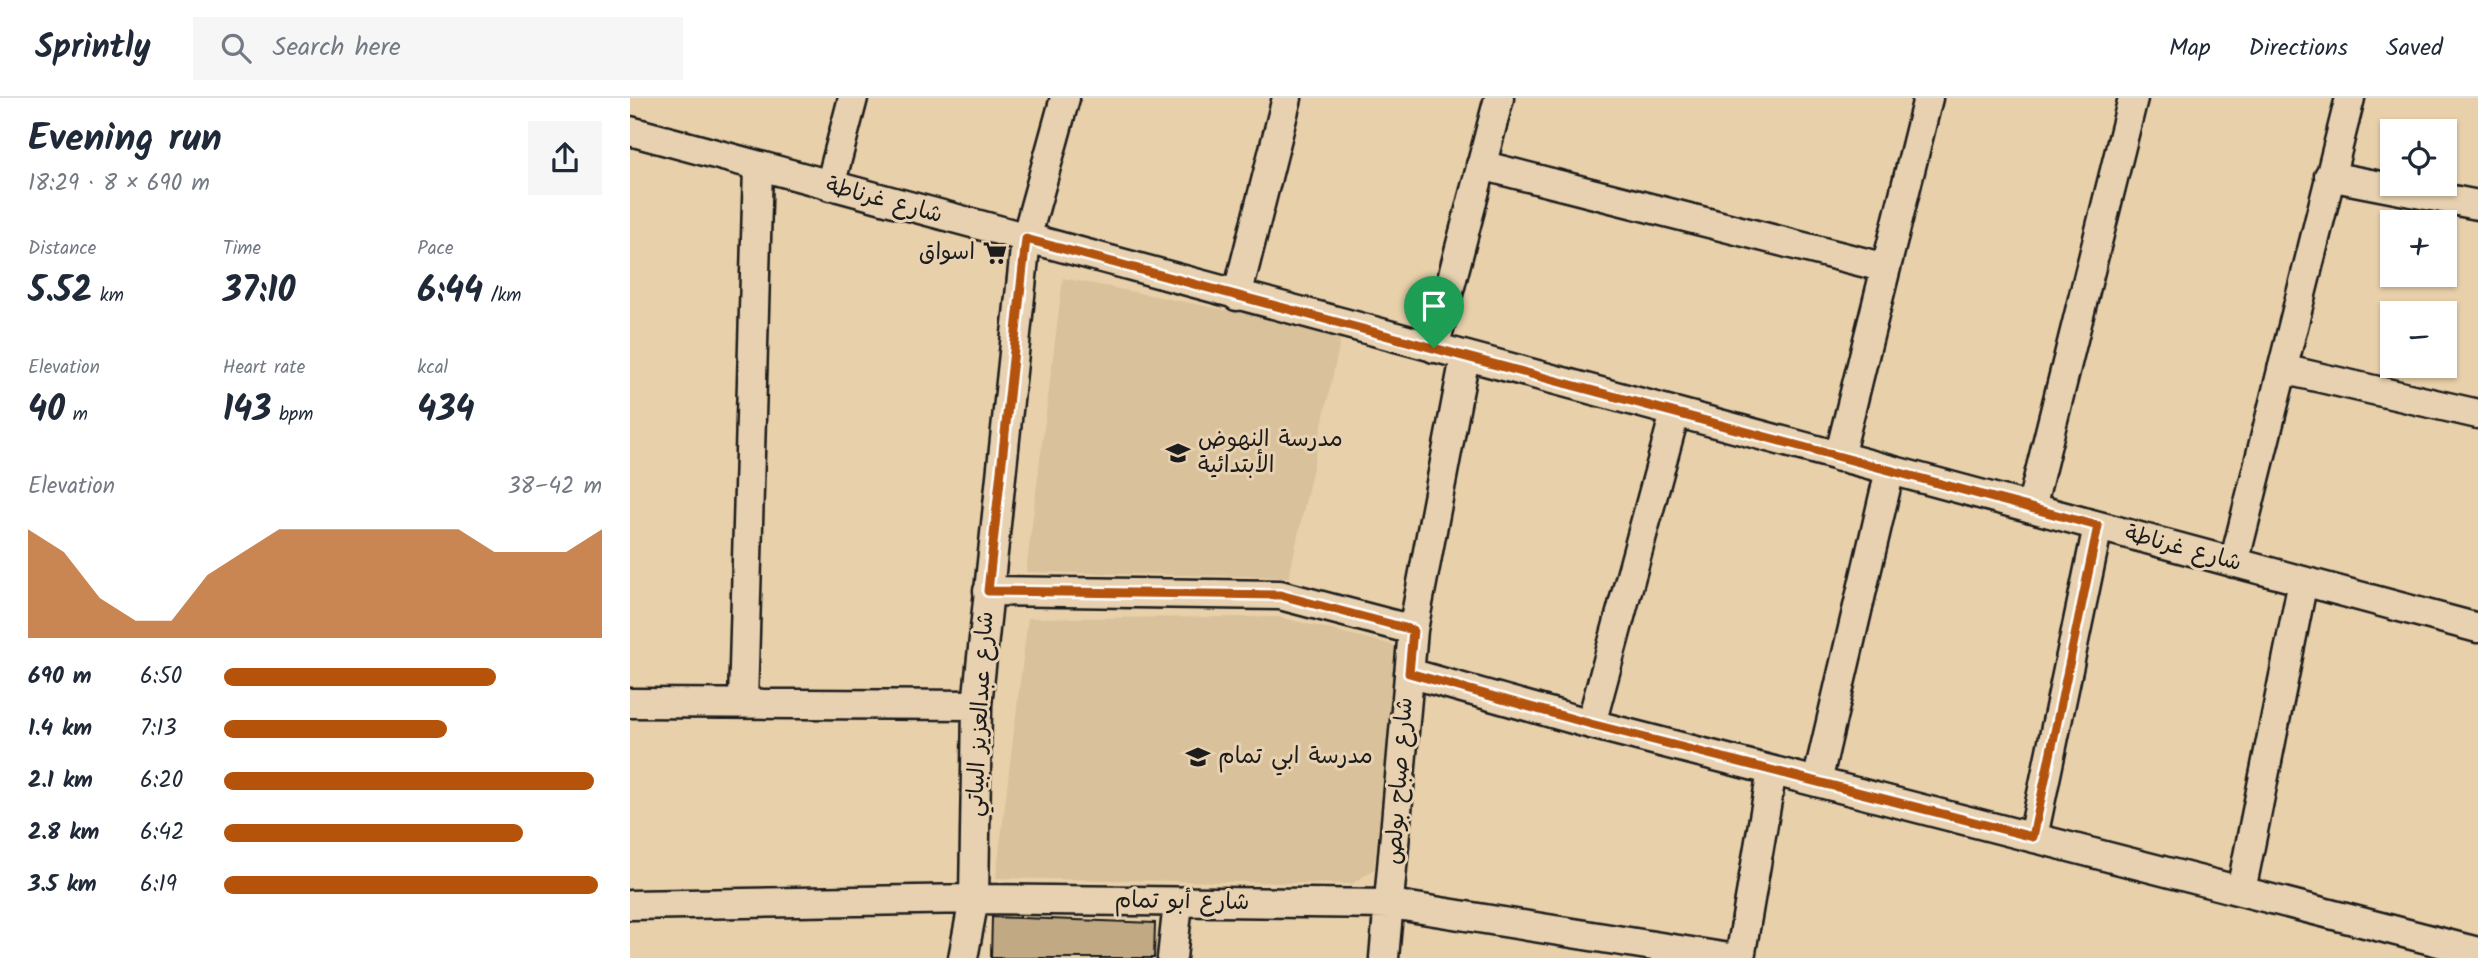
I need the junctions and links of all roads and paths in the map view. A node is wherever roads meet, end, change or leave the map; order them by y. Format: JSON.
{"nodes":[{"id":1,"x":853,"y":98,"type":"edge"},
{"id":2,"x":1065,"y":98,"type":"edge"},
{"id":3,"x":1287,"y":98,"type":"edge"},
{"id":4,"x":1499,"y":98,"type":"edge"},
{"id":5,"x":1928,"y":98,"type":"edge"},
{"id":6,"x":2133,"y":98,"type":"edge"},
{"id":7,"x":2350,"y":98,"type":"edge"},
{"id":8,"x":630,"y":131,"type":"edge"},
{"id":9,"x":1481,"y":165,"type":"junction"},
{"id":10,"x":758,"y":167,"type":"junction"},
{"id":11,"x":2329,"y":176,"type":"junction"},
{"id":12,"x":830,"y":186,"type":"junction"},
{"id":13,"x":2478,"y":205,"type":"edge"},
{"id":14,"x":1026,"y":239,"type":"junction"},
{"id":15,"x":1886,"y":268,"type":"junction"},
{"id":16,"x":1237,"y":296,"type":"junction"},
{"id":17,"x":1434,"y":348,"type":"junction"},
{"id":18,"x":1465,"y":357,"type":"junction"},
{"id":19,"x":2281,"y":369,"type":"junction"},
{"id":20,"x":1675,"y":413,"type":"junction"},
{"id":21,"x":2478,"y":414,"type":"edge"},
{"id":22,"x":1839,"y":457,"type":"junction"},
{"id":23,"x":1890,"y":470,"type":"junction"},
{"id":24,"x":2031,"y":508,"type":"junction"},
{"id":25,"x":2098,"y":526,"type":"junction"},
{"id":26,"x":2234,"y":563,"type":"junction"},
{"id":27,"x":2303,"y":581,"type":"junction"},
{"id":28,"x":988,"y":591,"type":"junction"},
{"id":29,"x":2478,"y":628,"type":"edge"},
{"id":30,"x":1413,"y":630,"type":"junction"},
{"id":31,"x":1409,"y":673,"type":"junction"},
{"id":32,"x":630,"y":703,"type":"edge"},
{"id":33,"x":743,"y":704,"type":"junction"},
{"id":34,"x":978,"y":705,"type":"junction"},
{"id":35,"x":1591,"y":724,"type":"junction"},
{"id":36,"x":1772,"y":771,"type":"junction"},
{"id":37,"x":1817,"y":782,"type":"junction"},
{"id":38,"x":2033,"y":837,"type":"junction"},
{"id":39,"x":2241,"y":891,"type":"junction"},
{"id":40,"x":974,"y":899,"type":"junction"},
{"id":41,"x":1178,"y":903,"type":"junction"},
{"id":42,"x":1391,"y":904,"type":"junction"},
{"id":43,"x":630,"y":905,"type":"edge"},
{"id":44,"x":1597,"y":947,"type":"edge"},
{"id":45,"x":2478,"y":952,"type":"edge"},
{"id":46,"x":963,"y":958,"type":"edge"},
{"id":47,"x":1172,"y":958,"type":"edge"},
{"id":48,"x":1384,"y":958,"type":"edge"},
{"id":49,"x":1729,"y":958,"type":"edge"},
{"id":50,"x":1740,"y":958,"type":"edge"}],
"edges":[{"from":1,"to":12,"type":"street"},
{"from":2,"to":14,"type":"street","name":"شارع عبدالعزيز البياتي"},
{"from":3,"to":16,"type":"street"},
{"from":4,"to":9,"type":"street"},
{"from":5,"to":15,"type":"street"},
{"from":6,"to":24,"type":"street"},
{"from":7,"to":11,"type":"street"},
{"from":8,"to":10,"type":"street","name":"شارع غرناطة"},
{"from":9,"to":15,"type":"street"},
{"from":9,"to":17,"type":"street"},
{"from":10,"to":12,"type":"street","name":"شارع غرناطة"},
{"from":10,"to":33,"type":"street"},
{"from":11,"to":13,"type":"street"},
{"from":11,"to":19,"type":"street"},
{"from":12,"to":14,"type":"street","name":"شارع غرناطة"},
{"from":14,"to":16,"type":"street","name":"شارع غرناطة"},
{"from":14,"to":28,"type":"street","name":"شارع عبدالعزيز البياتي"},
{"from":15,"to":22,"type":"street"},
{"from":16,"to":17,"type":"street","name":"شارع غرناطة"},
{"from":17,"to":18,"type":"street","name":"شارع غرناطة"},
{"from":18,"to":20,"type":"street","name":"شارع غرناطة"},
{"from":18,"to":30,"type":"street","name":"شارع صباح بولص"},
{"from":19,"to":21,"type":"street"},
{"from":19,"to":26,"type":"street"},
{"from":20,"to":22,"type":"street","name":"شارع غرناطة"},
{"from":20,"to":35,"type":"street"},
{"from":22,"to":23,"type":"street","name":"شارع غرناطة"},
{"from":23,"to":24,"type":"street","name":"شارع غرناطة"},
{"from":23,"to":37,"type":"street"},
{"from":24,"to":25,"type":"street","name":"شارع غرناطة"},
{"from":25,"to":26,"type":"street","name":"شارع غرناطة"},
{"from":25,"to":38,"type":"street"},
{"from":26,"to":27,"type":"street","name":"شارع غرناطة"},
{"from":27,"to":29,"type":"street","name":"شارع غرناطة"},
{"from":27,"to":39,"type":"street"},
{"from":28,"to":30,"type":"street"},
{"from":28,"to":34,"type":"street","name":"شارع عبدالعزيز البياتي"},
{"from":30,"to":31,"type":"street","name":"شارع صباح بولص"},
{"from":31,"to":35,"type":"street"},
{"from":31,"to":42,"type":"street","name":"شارع صباح بولص"},
{"from":32,"to":33,"type":"street"},
{"from":33,"to":34,"type":"street"},
{"from":34,"to":40,"type":"street","name":"شارع عبدالعزيز البياتي"},
{"from":35,"to":36,"type":"street"},
{"from":36,"to":37,"type":"street"},
{"from":36,"to":50,"type":"street"},
{"from":37,"to":38,"type":"street"},
{"from":38,"to":39,"type":"street"},
{"from":39,"to":45,"type":"street"},
{"from":40,"to":41,"type":"street","name":"شارع أبو تمام"},
{"from":40,"to":43,"type":"street","name":"شارع أبو تمام"},
{"from":40,"to":46,"type":"street","name":"شارع عبدالعزيز البياتي"},
{"from":41,"to":42,"type":"street","name":"شارع أبو تمام"},
{"from":41,"to":47,"type":"street"},
{"from":42,"to":44,"type":"street","name":"شارع أبو تمام"},
{"from":42,"to":48,"type":"street","name":"شارع صباح بولص"},
{"from":44,"to":49,"type":"street","name":"شارع أبو تمام"}]}
